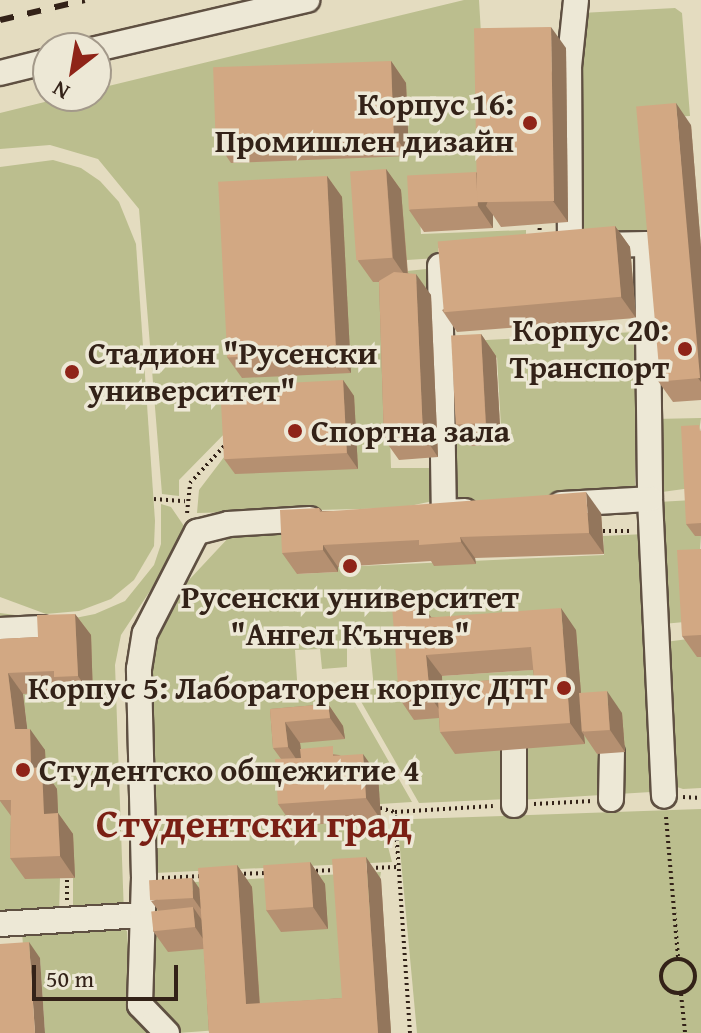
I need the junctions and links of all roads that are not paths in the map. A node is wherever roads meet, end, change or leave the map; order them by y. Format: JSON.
{"nodes":[{"id":1,"x":307,"y":0,"type":"edge"},
{"id":2,"x":576,"y":0,"type":"edge"},
{"id":3,"x":112,"y":45,"type":"edge"},
{"id":4,"x":32,"y":65,"type":"edge"},
{"id":5,"x":0,"y":73,"type":"edge"},
{"id":6,"x":540,"y":235,"type":"edge"},
{"id":7,"x":570,"y":246,"type":"junction"},
{"id":8,"x":454,"y":251,"type":"edge"},
{"id":9,"x":650,"y":499,"type":"junction"},
{"id":10,"x":539,"y":506,"type":"edge"},
{"id":11,"x":492,"y":509,"type":"edge"},
{"id":12,"x":444,"y":512,"type":"junction"},
{"id":13,"x":415,"y":514,"type":"edge"},
{"id":14,"x":329,"y":518,"type":"edge"},
{"id":15,"x":0,"y":630,"type":"edge"},
{"id":16,"x":43,"y":641,"type":"edge"},
{"id":17,"x":514,"y":749,"type":"edge"},
{"id":18,"x":612,"y":753,"type":"edge"},
{"id":19,"x":664,"y":796,"type":"road end"},
{"id":20,"x":611,"y":799,"type":"road end"},
{"id":21,"x":514,"y":805,"type":"road end"},
{"id":22,"x":143,"y":915,"type":"junction"},
{"id":23,"x":0,"y":924,"type":"edge"},
{"id":24,"x":167,"y":1033,"type":"edge"}],
"edges":[{"from":1,"to":3,"type":"street"},
{"from":2,"to":7,"type":"street"},
{"from":4,"to":5,"type":"street"},
{"from":6,"to":7,"type":"street"},
{"from":7,"to":9,"type":"street"},
{"from":8,"to":12,"type":"street"},
{"from":9,"to":10,"type":"street"},
{"from":9,"to":19,"type":"street"},
{"from":11,"to":12,"type":"street"},
{"from":12,"to":13,"type":"street"},
{"from":14,"to":22,"type":"street"},
{"from":15,"to":16,"type":"street"},
{"from":17,"to":21,"type":"street"},
{"from":18,"to":20,"type":"street"},
{"from":22,"to":23,"type":"street"},
{"from":22,"to":24,"type":"street"}]}
